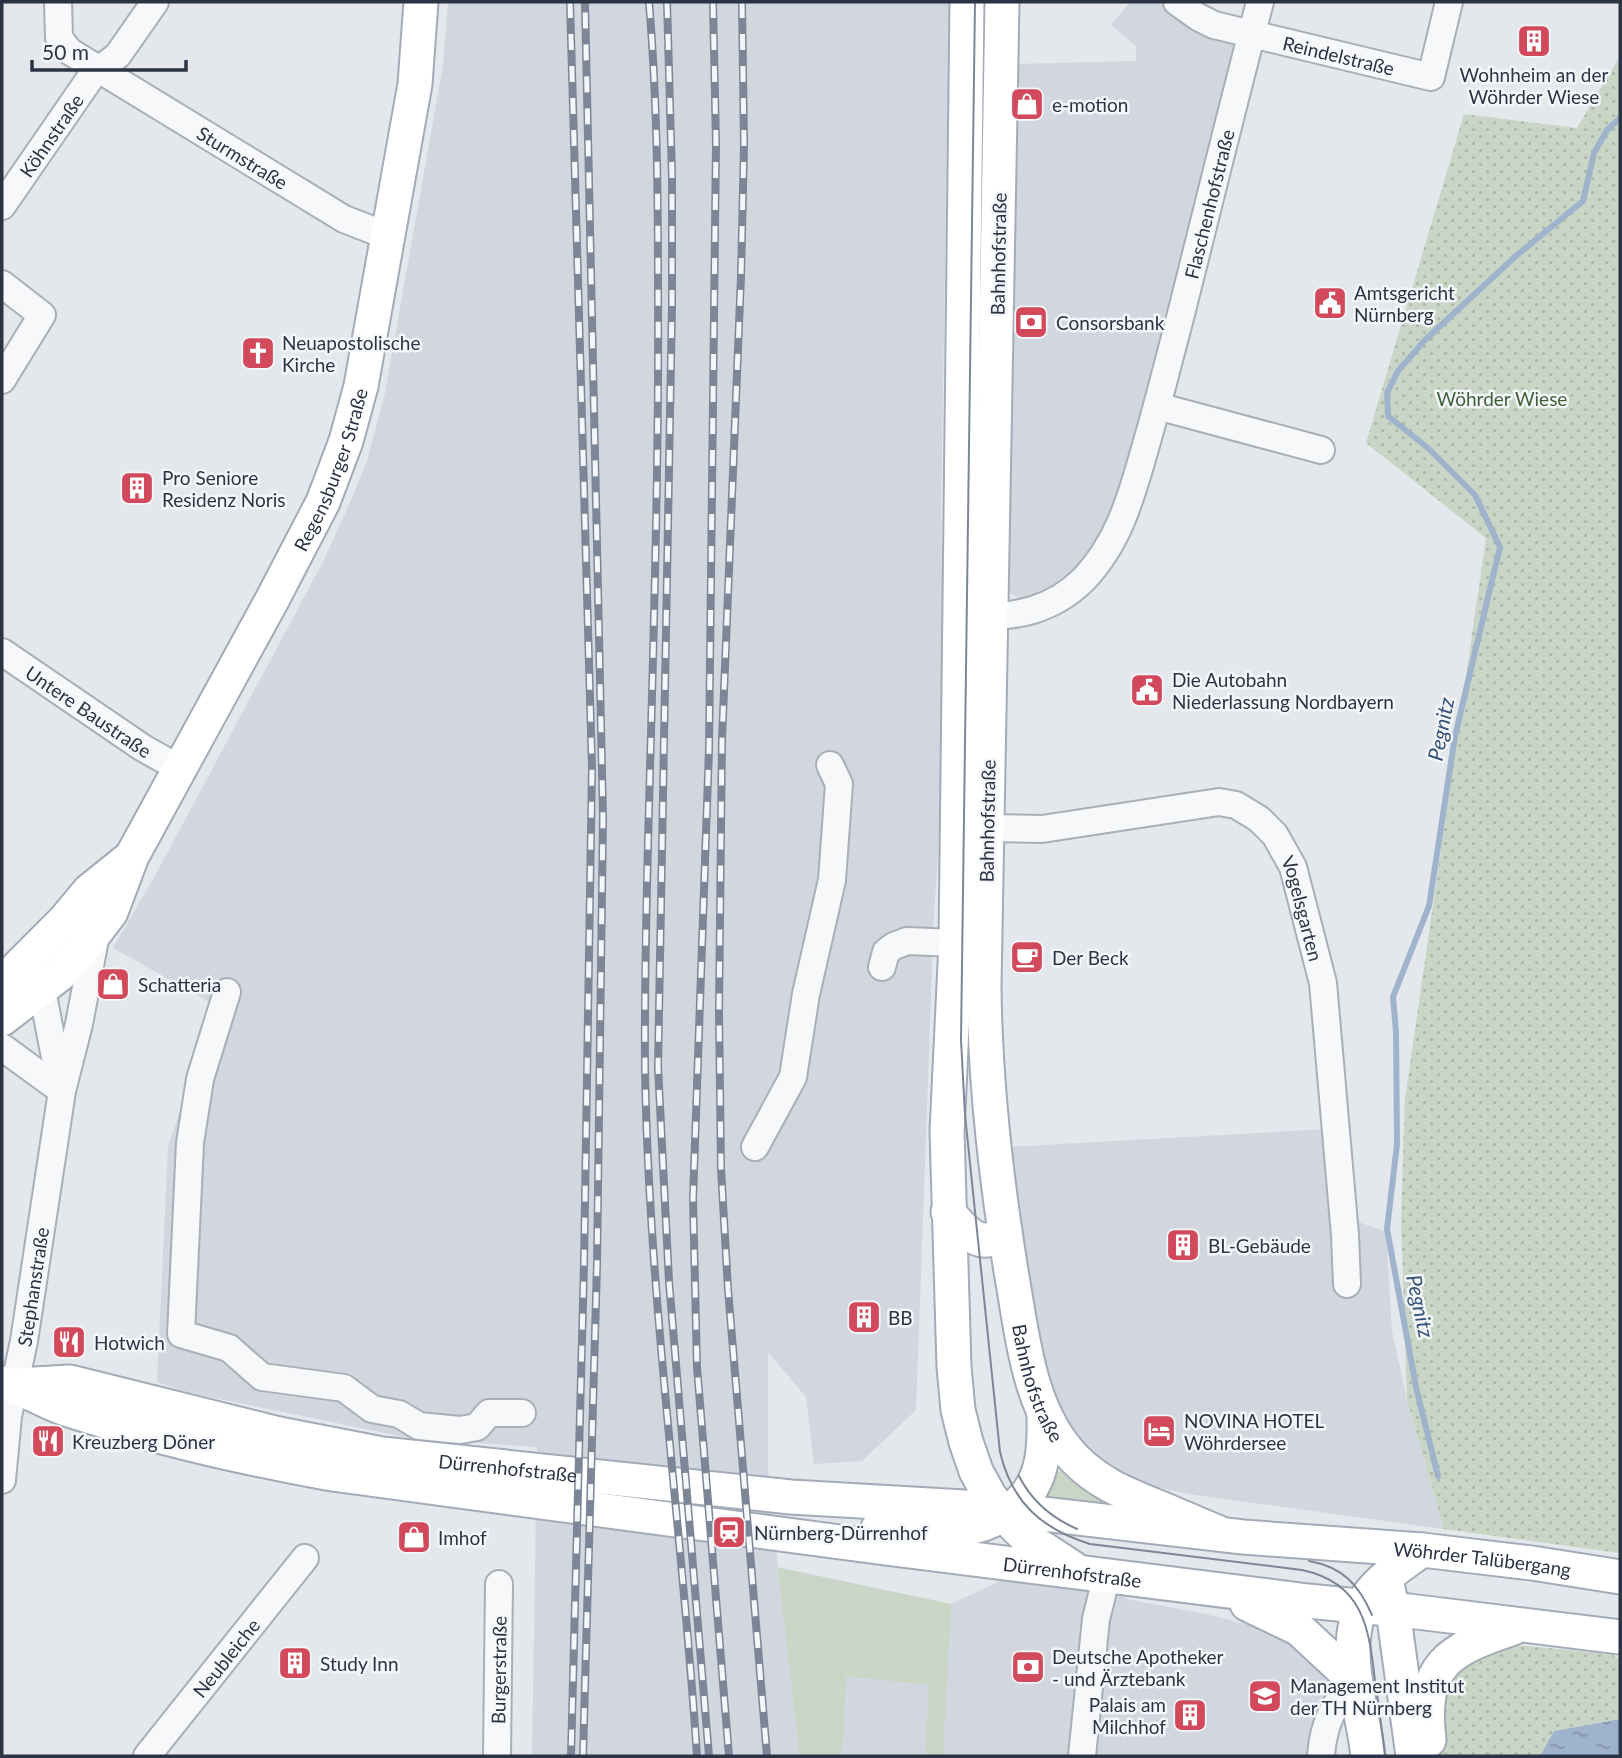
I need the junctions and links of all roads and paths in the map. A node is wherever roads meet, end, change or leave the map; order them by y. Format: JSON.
{"nodes":[{"id":1,"x":58,"y":2,"type":"edge"},
{"id":2,"x":155,"y":2,"type":"edge"},
{"id":3,"x":421,"y":2,"type":"edge"},
{"id":4,"x":967,"y":2,"type":"edge"},
{"id":5,"x":1002,"y":2,"type":"edge"},
{"id":6,"x":1177,"y":2,"type":"edge"},
{"id":7,"x":1260,"y":2,"type":"edge"},
{"id":8,"x":1449,"y":2,"type":"edge"},
{"id":9,"x":1251,"y":34,"type":"junction"},
{"id":10,"x":100,"y":71,"type":"junction"},
{"id":11,"x":2,"y":206,"type":"edge"},
{"id":12,"x":388,"y":236,"type":"junction"},
{"id":13,"x":2,"y":284,"type":"edge"},
{"id":14,"x":2,"y":380,"type":"edge"},
{"id":15,"x":1157,"y":406,"type":"junction"},
{"id":16,"x":1321,"y":450,"type":"dead end"},
{"id":17,"x":992,"y":617,"type":"junction"},
{"id":18,"x":959,"y":618,"type":"junction"},
{"id":19,"x":2,"y":652,"type":"edge"},
{"id":20,"x":830,"y":765,"type":"dead end"},
{"id":21,"x":179,"y":768,"type":"junction"},
{"id":22,"x":987,"y":828,"type":"junction"},
{"id":23,"x":132,"y":856,"type":"junction"},
{"id":24,"x":64,"y":921,"type":"junction"},
{"id":25,"x":97,"y":931,"type":"junction"},
{"id":26,"x":956,"y":943,"type":"junction"},
{"id":27,"x":882,"y":967,"type":"dead end"},
{"id":28,"x":2,"y":983,"type":"edge"},
{"id":29,"x":42,"y":990,"type":"junction"},
{"id":30,"x":227,"y":992,"type":"dead end"},
{"id":31,"x":2,"y":1020,"type":"edge"},
{"id":32,"x":2,"y":1047,"type":"edge"},
{"id":33,"x":62,"y":1091,"type":"junction"},
{"id":34,"x":755,"y":1147,"type":"dead end"},
{"id":35,"x":948,"y":1212,"type":"junction"},
{"id":36,"x":1005,"y":1231,"type":"junction"},
{"id":37,"x":1348,"y":1284,"type":"dead end"},
{"id":38,"x":8,"y":1384,"type":"edge"},
{"id":39,"x":1044,"y":1411,"type":"junction"},
{"id":40,"x":522,"y":1413,"type":"dead end"},
{"id":41,"x":2,"y":1480,"type":"edge"},
{"id":42,"x":1004,"y":1512,"type":"junction"},
{"id":43,"x":1222,"y":1534,"type":"junction"},
{"id":44,"x":805,"y":1538,"type":"junction"},
{"id":45,"x":1343,"y":1544,"type":"junction"},
{"id":46,"x":1422,"y":1550,"type":"junction"},
{"id":47,"x":305,"y":1558,"type":"dead end"},
{"id":48,"x":1092,"y":1573,"type":"junction"},
{"id":49,"x":1620,"y":1577,"type":"edge"},
{"id":50,"x":499,"y":1584,"type":"dead end"},
{"id":51,"x":1216,"y":1589,"type":"junction"},
{"id":52,"x":1380,"y":1598,"type":"junction"},
{"id":53,"x":1519,"y":1626,"type":"junction"},
{"id":54,"x":1620,"y":1637,"type":"edge"},
{"id":55,"x":1356,"y":1682,"type":"junction"},
{"id":56,"x":147,"y":1756,"type":"edge"},
{"id":57,"x":497,"y":1756,"type":"edge"},
{"id":58,"x":1083,"y":1756,"type":"edge"},
{"id":59,"x":1321,"y":1756,"type":"edge"},
{"id":60,"x":1368,"y":1756,"type":"edge"},
{"id":61,"x":1413,"y":1756,"type":"edge"},
{"id":62,"x":1431,"y":1756,"type":"edge"}],
"edges":[{"from":1,"to":10,"type":"street","name":"Sturmstraße"},
{"from":2,"to":10,"type":"street","name":"Köhnstraße"},
{"from":3,"to":12,"type":"main road","name":"Regensburger Straße"},
{"from":4,"to":18,"type":"main road","name":"Bahnhofstraße"},
{"from":5,"to":17,"type":"main road","name":"Bahnhofstraße"},
{"from":6,"to":9,"type":"street","name":"Reindelstraße"},
{"from":7,"to":9,"type":"street","name":"Flaschenhofstraße"},
{"from":8,"to":9,"type":"street","name":"Reindelstraße"},
{"from":9,"to":15,"type":"street","name":"Flaschenhofstraße"},
{"from":10,"to":11,"type":"street","name":"Köhnstraße"},
{"from":10,"to":12,"type":"street","name":"Sturmstraße"},
{"from":12,"to":21,"type":"main road","name":"Regensburger Straße"},
{"from":13,"to":14,"type":"street"},
{"from":15,"to":16,"type":"street"},
{"from":15,"to":17,"type":"street","name":"Flaschenhofstraße"},
{"from":17,"to":18,"type":"street","name":"Flaschenhofstraße"},
{"from":17,"to":22,"type":"main road","name":"Bahnhofstraße"},
{"from":18,"to":26,"type":"main road","name":"Bahnhofstraße"},
{"from":19,"to":21,"type":"street","name":"Untere Baustraße"},
{"from":20,"to":34,"type":"street"},
{"from":21,"to":23,"type":"main road","name":"Regensburger Straße"},
{"from":22,"to":36,"type":"main road","name":"Bahnhofstraße"},
{"from":22,"to":37,"type":"street","name":"Vogelsgarten"},
{"from":23,"to":24,"type":"main road","name":"Regensburger Straße"},
{"from":23,"to":25,"type":"main road","name":"Regensburger Straße"},
{"from":24,"to":28,"type":"main road","name":"Regensburger Straße"},
{"from":24,"to":29,"type":"street","name":"Regensburger Straße"},
{"from":25,"to":29,"type":"main road","name":"Regensburger Straße"},
{"from":25,"to":33,"type":"street","name":"Stephanstraße"},
{"from":26,"to":27,"type":"street"},
{"from":26,"to":35,"type":"main road","name":"Bahnhofstraße"},
{"from":29,"to":31,"type":"main road","name":"Regensburger Straße"},
{"from":29,"to":33,"type":"street","name":"Stephanstraße"},
{"from":30,"to":40,"type":"street"},
{"from":32,"to":33,"type":"street"},
{"from":33,"to":38,"type":"street","name":"Stephanstraße"},
{"from":35,"to":36,"type":"main road"},
{"from":35,"to":42,"type":"main road","name":"Bahnhofstraße"},
{"from":36,"to":39,"type":"main road","name":"Bahnhofstraße"},
{"from":38,"to":41,"type":"street","name":"Stephanstraße"},
{"from":38,"to":42,"type":"main road","name":"Dürrenhofstraße"},
{"from":38,"to":44,"type":"main road","name":"Dürrenhofstraße"},
{"from":39,"to":42,"type":"main road"},
{"from":39,"to":43,"type":"main road","name":"Bahnhofstraße"},
{"from":42,"to":43,"type":"main road","name":"Dürrenhofstraße"},
{"from":42,"to":44,"type":"main road","name":"Dürrenhofstraße"},
{"from":42,"to":48,"type":"main road","name":"Bahnhofstraße"},
{"from":43,"to":45,"type":"main road","name":"Dürrenhofstraße"},
{"from":44,"to":48,"type":"main road","name":"Dürrenhofstraße"},
{"from":45,"to":46,"type":"main road","name":"Wöhrder Talübergang"},
{"from":45,"to":52,"type":"main road"},
{"from":46,"to":49,"type":"main road","name":"Wöhrder Talübergang"},
{"from":46,"to":52,"type":"main road"},
{"from":47,"to":56,"type":"street","name":"Neubleiche"},
{"from":48,"to":51,"type":"main road","name":"Dürrenhofstraße"},
{"from":48,"to":58,"type":"street"},
{"from":50,"to":57,"type":"street","name":"Burgerstraße"},
{"from":51,"to":52,"type":"main road","name":"Dürrenhofstraße"},
{"from":51,"to":55,"type":"main road","name":"Dürrenhofstraße"},
{"from":52,"to":53,"type":"main road"},
{"from":52,"to":55,"type":"main road"},
{"from":52,"to":61,"type":"main road"},
{"from":53,"to":54,"type":"main road"},
{"from":53,"to":62,"type":"main road"},
{"from":55,"to":59,"type":"street"},
{"from":55,"to":60,"type":"main road"}]}
